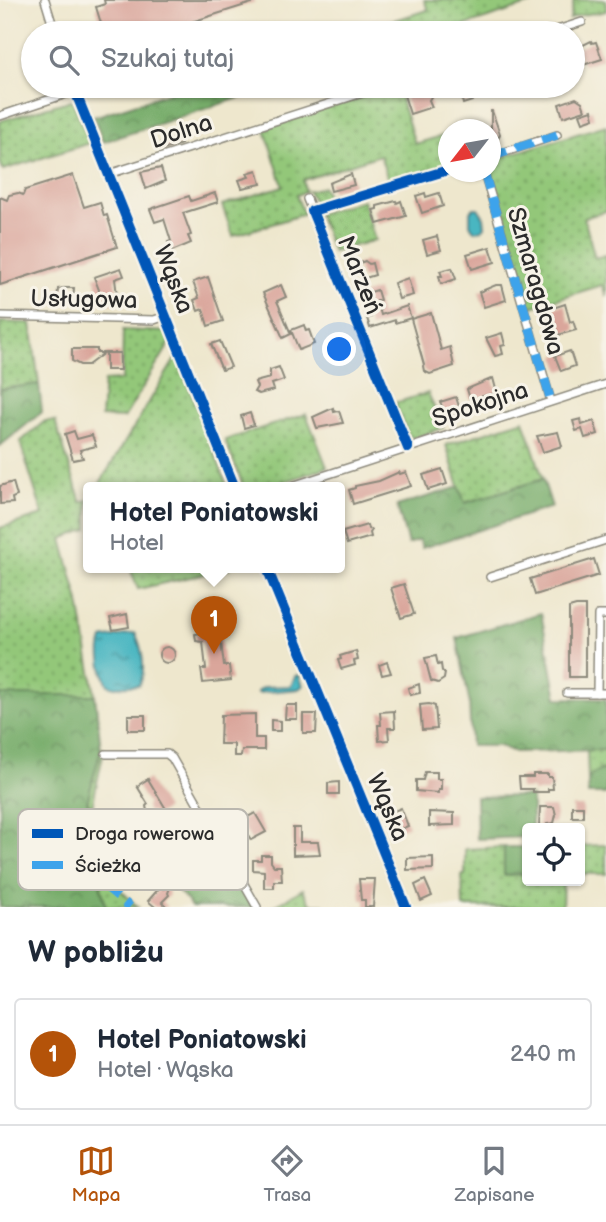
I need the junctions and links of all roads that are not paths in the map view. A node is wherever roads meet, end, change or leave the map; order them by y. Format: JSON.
{"nodes":[{"id":1,"x":44,"y":0,"type":"edge"},
{"id":2,"x":51,"y":21,"type":"edge"},
{"id":3,"x":48,"y":98,"type":"edge"},
{"id":4,"x":78,"y":98,"type":"edge"},
{"id":5,"x":346,"y":98,"type":"edge"},
{"id":6,"x":0,"y":116,"type":"edge"},
{"id":7,"x":556,"y":135,"type":"dead end"},
{"id":8,"x":501,"y":154,"type":"edge"},
{"id":9,"x":438,"y":173,"type":"edge"},
{"id":10,"x":109,"y":174,"type":"junction"},
{"id":11,"x":487,"y":182,"type":"edge"},
{"id":12,"x":307,"y":199,"type":"dead end"},
{"id":13,"x":312,"y":211,"type":"junction"},
{"id":14,"x":0,"y":316,"type":"edge"},
{"id":15,"x":166,"y":316,"type":"junction"},
{"id":16,"x":606,"y":384,"type":"edge"},
{"id":17,"x":551,"y":401,"type":"junction"},
{"id":18,"x":408,"y":448,"type":"junction"},
{"id":19,"x":233,"y":482,"type":"edge"},
{"id":20,"x":304,"y":482,"type":"edge"},
{"id":21,"x":606,"y":540,"type":"edge"},
{"id":22,"x":269,"y":573,"type":"edge"},
{"id":23,"x":491,"y":576,"type":"dead end"},
{"id":24,"x":606,"y":615,"type":"edge"},
{"id":25,"x":567,"y":693,"type":"dead end"},
{"id":26,"x":602,"y":693,"type":"edge"},
{"id":27,"x":106,"y":754,"type":"dead end"},
{"id":28,"x":201,"y":809,"type":"edge"},
{"id":29,"x":247,"y":890,"type":"edge"},
{"id":30,"x":257,"y":907,"type":"edge"},
{"id":31,"x":406,"y":907,"type":"edge"}],
"edges":[{"from":1,"to":2,"type":"street"},
{"from":3,"to":6,"type":"street"},
{"from":4,"to":10,"type":"street","name":"Wąska"},
{"from":5,"to":10,"type":"street","name":"Dolna"},
{"from":7,"to":8,"type":"street"},
{"from":9,"to":13,"type":"street","name":"Marzeń"},
{"from":10,"to":15,"type":"street","name":"Wąska"},
{"from":11,"to":17,"type":"street","name":"Szmaragdowa"},
{"from":12,"to":13,"type":"street"},
{"from":13,"to":18,"type":"street","name":"Marzeń"},
{"from":14,"to":15,"type":"street","name":"Usługowa"},
{"from":15,"to":19,"type":"street","name":"Wąska"},
{"from":16,"to":17,"type":"street","name":"Spokojna"},
{"from":17,"to":18,"type":"street","name":"Spokojna"},
{"from":18,"to":20,"type":"street","name":"Spokojna"},
{"from":21,"to":23,"type":"street"},
{"from":22,"to":31,"type":"street","name":"Wąska"},
{"from":24,"to":26,"type":"street"},
{"from":25,"to":26,"type":"street"},
{"from":27,"to":28,"type":"street"},
{"from":29,"to":30,"type":"street"}]}
